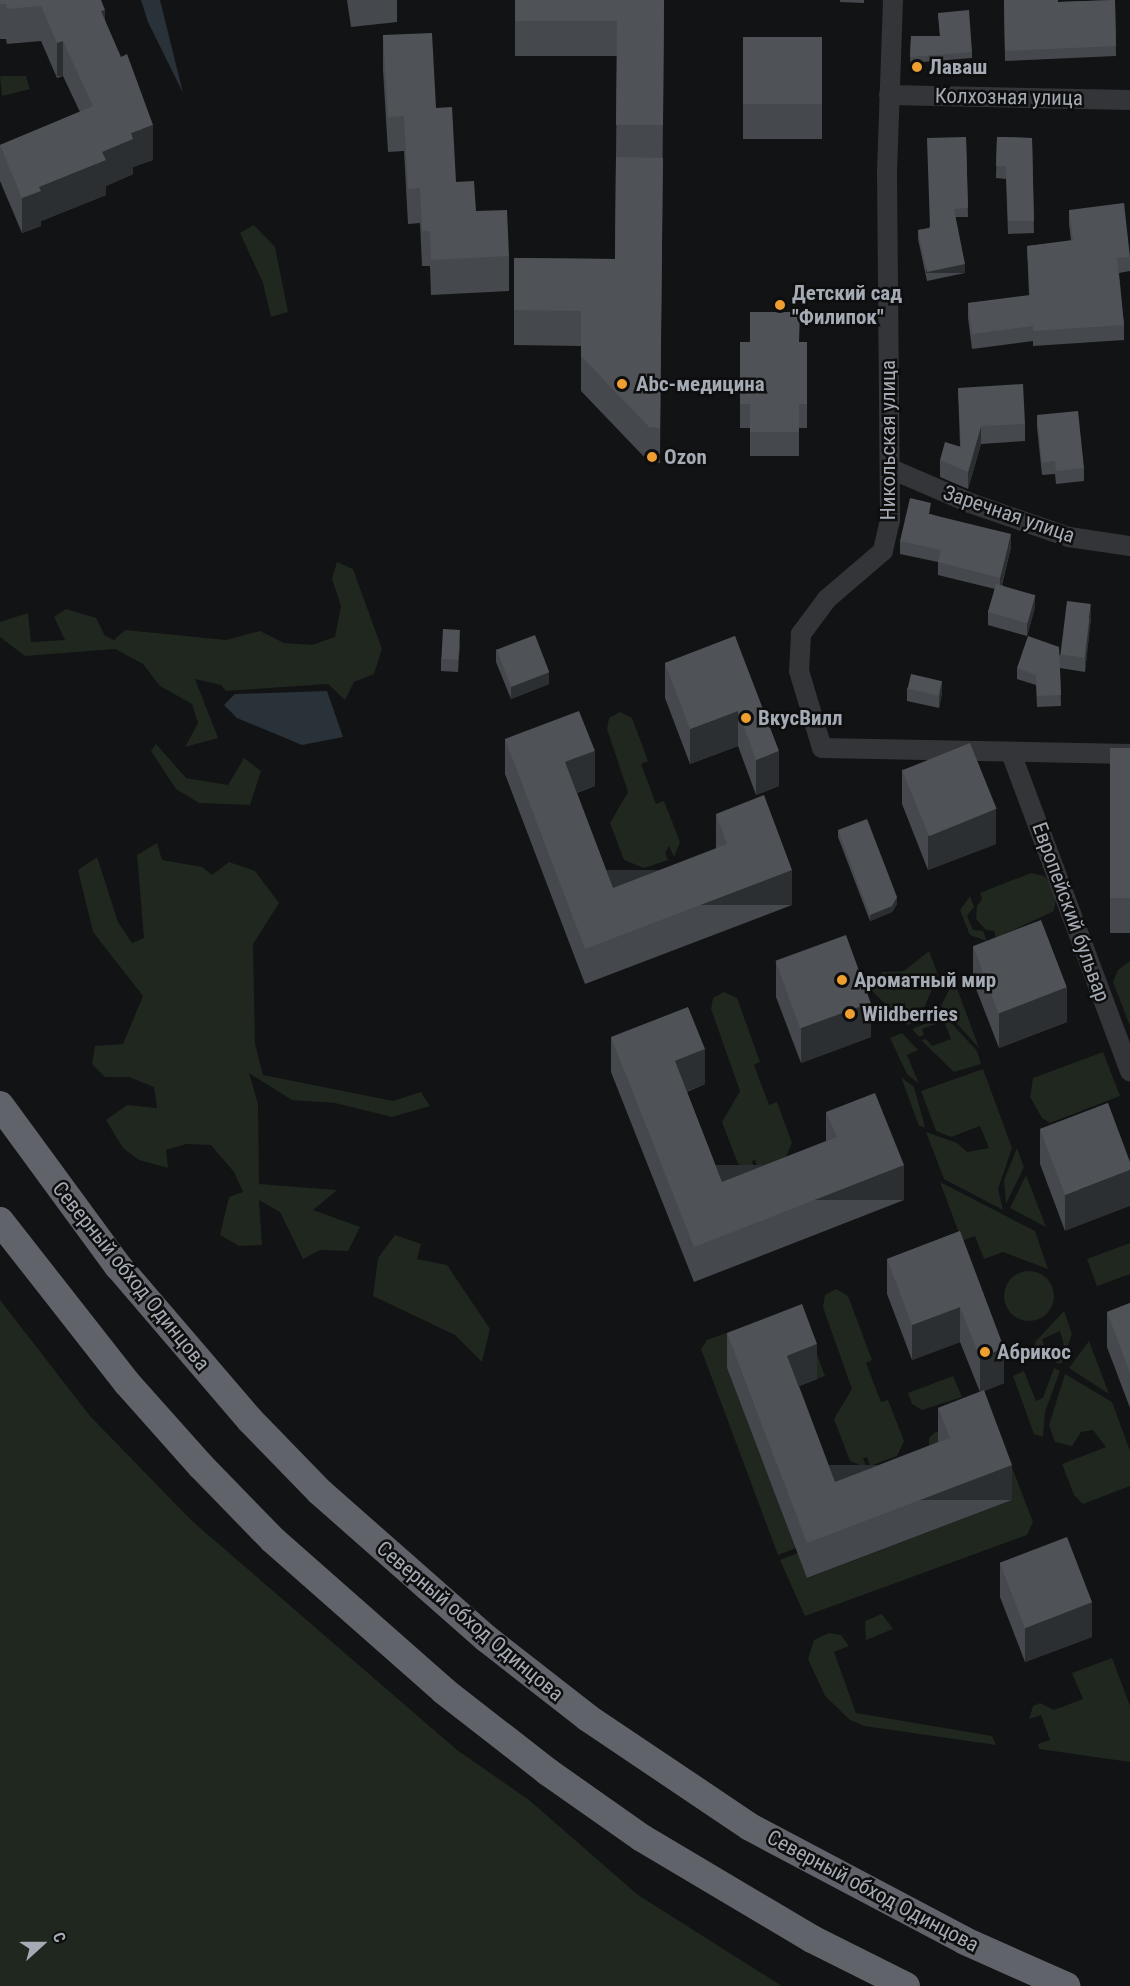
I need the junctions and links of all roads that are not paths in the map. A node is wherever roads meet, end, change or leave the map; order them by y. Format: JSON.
{"nodes":[{"id":1,"x":893,"y":0,"type":"edge"},
{"id":2,"x":889,"y":95,"type":"junction"},
{"id":3,"x":1130,"y":100,"type":"edge"},
{"id":4,"x":891,"y":469,"type":"junction"},
{"id":5,"x":1130,"y":546,"type":"edge"},
{"id":6,"x":1011,"y":753,"type":"junction"},
{"id":7,"x":1130,"y":754,"type":"edge"},
{"id":8,"x":1130,"y":1072,"type":"edge"},
{"id":9,"x":0,"y":1104,"type":"edge"},
{"id":10,"x":0,"y":1221,"type":"edge"},
{"id":11,"x":906,"y":1986,"type":"edge"},
{"id":12,"x":1066,"y":1986,"type":"edge"}],
"edges":[{"from":1,"to":2,"type":"street","name":"Никольская улица"},
{"from":2,"to":3,"type":"street","name":"Колхозная улица"},
{"from":2,"to":4,"type":"street","name":"Никольская улица"},
{"from":4,"to":5,"type":"street","name":"Заречная улица"},
{"from":4,"to":6,"type":"street","name":"Никольская улица"},
{"from":6,"to":7,"type":"street","name":"Никольская улица"},
{"from":6,"to":8,"type":"street","name":"Европейский бульвар"},
{"from":9,"to":12,"type":"highway","name":"Северный обход Одинцова"},
{"from":10,"to":11,"type":"highway"}]}
